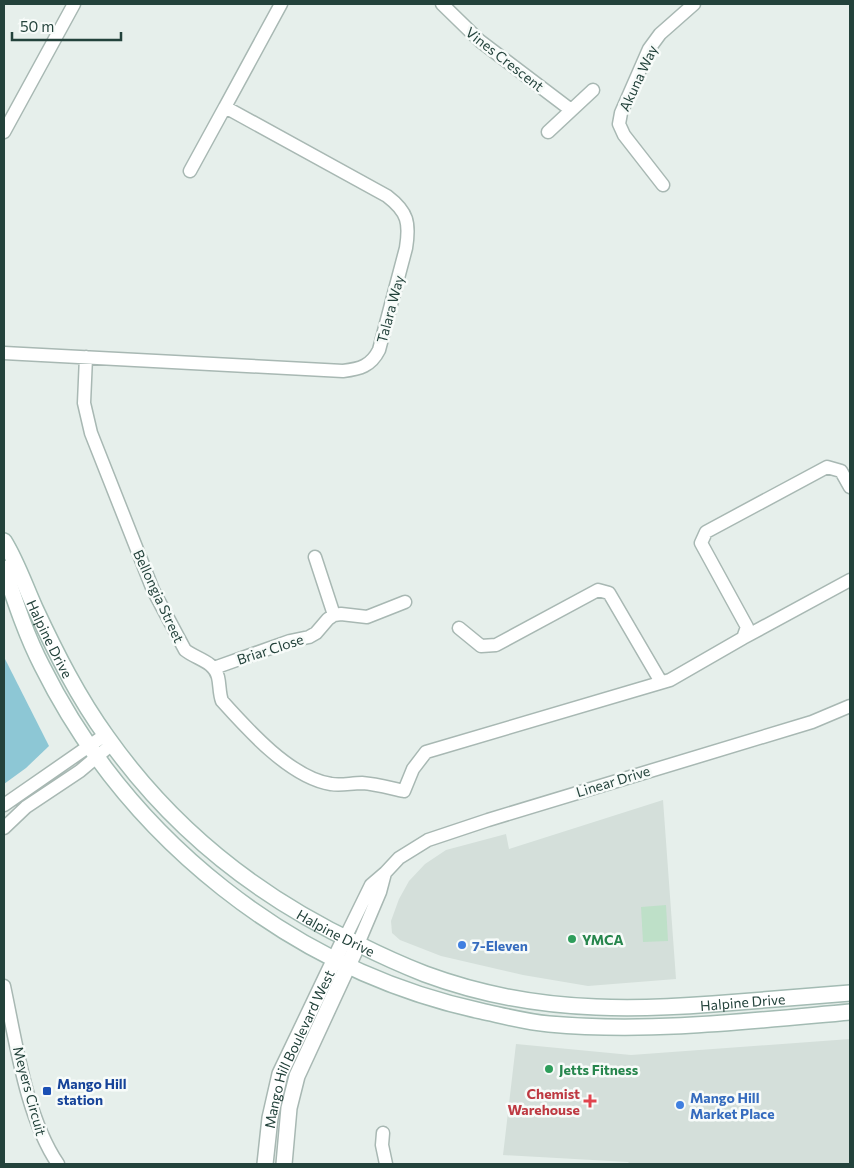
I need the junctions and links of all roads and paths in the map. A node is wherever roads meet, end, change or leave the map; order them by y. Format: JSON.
{"nodes":[{"id":1,"x":74,"y":4,"type":"edge"},
{"id":2,"x":281,"y":4,"type":"edge"},
{"id":3,"x":442,"y":4,"type":"edge"},
{"id":4,"x":694,"y":4,"type":"edge"},
{"id":5,"x":593,"y":90,"type":"dead end"},
{"id":6,"x":224,"y":107,"type":"junction"},
{"id":7,"x":571,"y":110,"type":"junction"},
{"id":8,"x":4,"y":132,"type":"edge"},
{"id":9,"x":548,"y":132,"type":"dead end"},
{"id":10,"x":190,"y":171,"type":"dead end"},
{"id":11,"x":663,"y":185,"type":"dead end"},
{"id":12,"x":4,"y":353,"type":"edge"},
{"id":13,"x":86,"y":357,"type":"junction"},
{"id":14,"x":850,"y":487,"type":"edge"},
{"id":15,"x":4,"y":541,"type":"edge"},
{"id":16,"x":315,"y":557,"type":"dead end"},
{"id":17,"x":4,"y":568,"type":"edge"},
{"id":18,"x":850,"y":580,"type":"edge"},
{"id":19,"x":405,"y":602,"type":"dead end"},
{"id":20,"x":334,"y":615,"type":"junction"},
{"id":21,"x":459,"y":628,"type":"dead end"},
{"id":22,"x":743,"y":638,"type":"junction"},
{"id":23,"x":214,"y":668,"type":"junction"},
{"id":24,"x":661,"y":682,"type":"junction"},
{"id":25,"x":850,"y":706,"type":"edge"},
{"id":26,"x":109,"y":739,"type":"junction"},
{"id":27,"x":93,"y":751,"type":"junction"},
{"id":28,"x":4,"y":804,"type":"edge"},
{"id":29,"x":4,"y":828,"type":"edge"},
{"id":30,"x":351,"y":941,"type":"junction"},
{"id":31,"x":334,"y":960,"type":"junction"},
{"id":32,"x":348,"y":966,"type":"junction"},
{"id":33,"x":4,"y":986,"type":"edge"},
{"id":34,"x":850,"y":993,"type":"edge"},
{"id":35,"x":850,"y":1012,"type":"edge"},
{"id":36,"x":383,"y":1133,"type":"dead end"},
{"id":37,"x":58,"y":1164,"type":"edge"},
{"id":38,"x":265,"y":1164,"type":"edge"},
{"id":39,"x":284,"y":1164,"type":"edge"},
{"id":40,"x":386,"y":1164,"type":"edge"}],
"edges":[{"from":1,"to":8,"type":"street"},
{"from":2,"to":6,"type":"street"},
{"from":3,"to":7,"type":"street","name":"Vines Crescent"},
{"from":4,"to":11,"type":"street","name":"Akuna Way"},
{"from":5,"to":7,"type":"street"},
{"from":6,"to":10,"type":"street"},
{"from":6,"to":13,"type":"street","name":"Talara Way"},
{"from":7,"to":9,"type":"street"},
{"from":12,"to":13,"type":"street","name":"Talara Way"},
{"from":13,"to":23,"type":"street","name":"Bellongia Street"},
{"from":14,"to":22,"type":"street"},
{"from":15,"to":26,"type":"main road","name":"Halpine Drive"},
{"from":16,"to":20,"type":"street"},
{"from":17,"to":27,"type":"main road","name":"Halpine Drive"},
{"from":18,"to":22,"type":"street"},
{"from":19,"to":20,"type":"street"},
{"from":20,"to":23,"type":"street","name":"Briar Close"},
{"from":21,"to":24,"type":"street"},
{"from":22,"to":24,"type":"street"},
{"from":23,"to":24,"type":"street"},
{"from":25,"to":30,"type":"street","name":"Linear Drive"},
{"from":26,"to":27,"type":"street"},
{"from":26,"to":30,"type":"main road","name":"Halpine Drive"},
{"from":27,"to":28,"type":"street"},
{"from":27,"to":29,"type":"street"},
{"from":27,"to":31,"type":"main road","name":"Halpine Drive"},
{"from":30,"to":31,"type":"main road","name":"Mango Hill Boulevard West"},
{"from":30,"to":32,"type":"main road","name":"Mango Hill Boulevard West"},
{"from":30,"to":34,"type":"main road","name":"Halpine Drive"},
{"from":31,"to":32,"type":"main road","name":"Halpine Drive"},
{"from":31,"to":38,"type":"main road","name":"Mango Hill Boulevard West"},
{"from":32,"to":35,"type":"main road","name":"Halpine Drive"},
{"from":32,"to":39,"type":"main road","name":"Mango Hill Boulevard West"},
{"from":33,"to":37,"type":"street","name":"Meyers Circuit"},
{"from":36,"to":40,"type":"street"}]}
